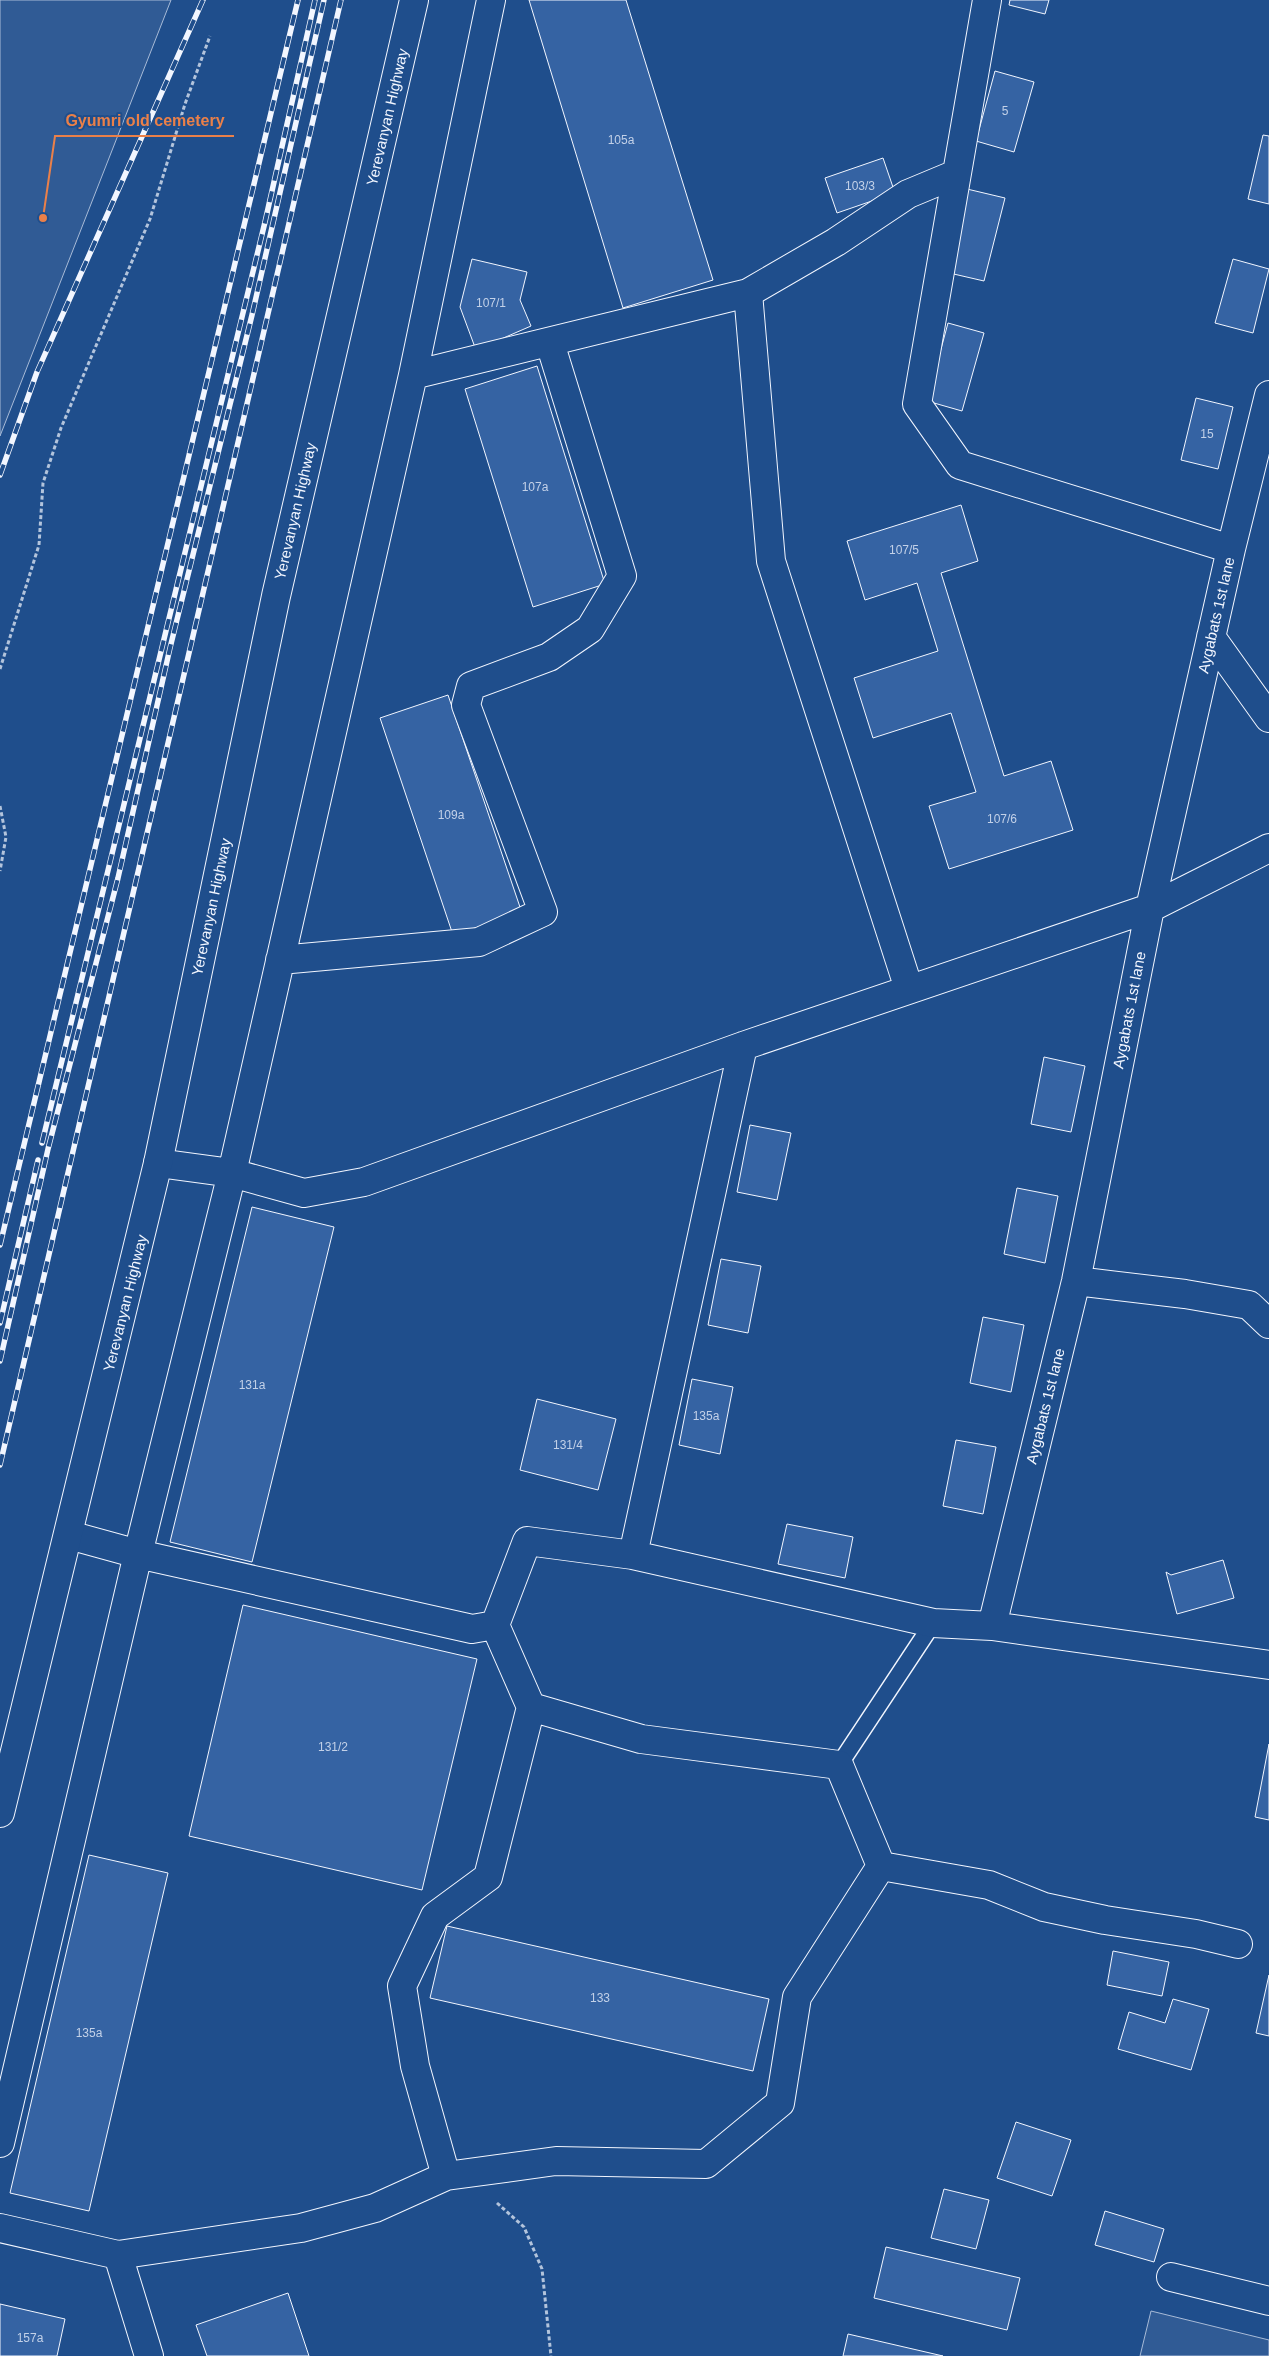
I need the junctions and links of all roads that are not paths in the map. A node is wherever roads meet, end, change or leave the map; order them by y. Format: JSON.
{"nodes":[{"id":1,"x":414,"y":0,"type":"edge"},
{"id":2,"x":491,"y":0,"type":"edge"},
{"id":3,"x":987,"y":0,"type":"edge"},
{"id":4,"x":956,"y":174,"type":"junction"},
{"id":5,"x":748,"y":293,"type":"junction"},
{"id":6,"x":550,"y":342,"type":"junction"},
{"id":7,"x":413,"y":375,"type":"junction"},
{"id":8,"x":1269,"y":395,"type":"edge"},
{"id":9,"x":1231,"y":549,"type":"junction"},
{"id":10,"x":1211,"y":638,"type":"junction"},
{"id":11,"x":1269,"y":718,"type":"edge"},
{"id":12,"x":1269,"y":848,"type":"edge"},
{"id":13,"x":1150,"y":908,"type":"junction"},
{"id":14,"x":280,"y":960,"type":"junction"},
{"id":15,"x":909,"y":989,"type":"junction"},
{"id":16,"x":743,"y":1046,"type":"junction"},
{"id":17,"x":158,"y":1163,"type":"junction"},
{"id":18,"x":232,"y":1173,"type":"junction"},
{"id":19,"x":1076,"y":1281,"type":"junction"},
{"id":20,"x":1269,"y":1324,"type":"edge"},
{"id":21,"x":69,"y":1535,"type":"junction"},
{"id":22,"x":138,"y":1554,"type":"junction"},
{"id":23,"x":634,"y":1555,"type":"junction"},
{"id":24,"x":933,"y":1623,"type":"junction"},
{"id":25,"x":495,"y":1625,"type":"junction"},
{"id":26,"x":992,"y":1626,"type":"junction"},
{"id":27,"x":1269,"y":1665,"type":"edge"},
{"id":28,"x":531,"y":1707,"type":"junction"},
{"id":29,"x":840,"y":1765,"type":"junction"},
{"id":30,"x":0,"y":1812,"type":"edge"},
{"id":31,"x":881,"y":1866,"type":"junction"},
{"id":32,"x":1238,"y":1944,"type":"dead end"},
{"id":33,"x":0,"y":2144,"type":"edge"},
{"id":34,"x":446,"y":2176,"type":"junction"},
{"id":35,"x":0,"y":2228,"type":"edge"},
{"id":36,"x":118,"y":2255,"type":"junction"},
{"id":37,"x":1171,"y":2277,"type":"dead end"},
{"id":38,"x":1269,"y":2300,"type":"edge"},
{"id":39,"x":149,"y":2356,"type":"edge"}],
"edges":[{"from":1,"to":17,"type":"main road","name":"Yerevanyan Highway"},
{"from":2,"to":7,"type":"main road"},
{"from":3,"to":4,"type":"main road"},
{"from":4,"to":5,"type":"main road"},
{"from":4,"to":9,"type":"main road"},
{"from":5,"to":6,"type":"main road"},
{"from":5,"to":15,"type":"main road"},
{"from":6,"to":7,"type":"main road"},
{"from":6,"to":14,"type":"main road"},
{"from":7,"to":14,"type":"main road"},
{"from":8,"to":9,"type":"main road","name":"Aygabats 1st lane"},
{"from":9,"to":10,"type":"main road","name":"Aygabats 1st lane"},
{"from":10,"to":11,"type":"main road"},
{"from":10,"to":13,"type":"main road","name":"Aygabats 1st lane"},
{"from":12,"to":13,"type":"main road"},
{"from":13,"to":15,"type":"main road"},
{"from":13,"to":19,"type":"main road","name":"Aygabats 1st lane"},
{"from":14,"to":18,"type":"main road"},
{"from":15,"to":16,"type":"main road"},
{"from":16,"to":18,"type":"main road"},
{"from":16,"to":23,"type":"main road"},
{"from":17,"to":18,"type":"main road"},
{"from":17,"to":21,"type":"main road","name":"Yerevanyan Highway"},
{"from":18,"to":22,"type":"main road"},
{"from":19,"to":20,"type":"main road"},
{"from":19,"to":26,"type":"main road","name":"Aygabats 1st lane"},
{"from":21,"to":22,"type":"main road"},
{"from":21,"to":30,"type":"main road","name":"Yerevanyan Highway"},
{"from":22,"to":25,"type":"main road"},
{"from":22,"to":33,"type":"main road"},
{"from":23,"to":24,"type":"main road"},
{"from":23,"to":25,"type":"main road"},
{"from":24,"to":26,"type":"main road"},
{"from":24,"to":29,"type":"lane"},
{"from":25,"to":28,"type":"main road"},
{"from":26,"to":27,"type":"main road"},
{"from":28,"to":29,"type":"main road"},
{"from":28,"to":34,"type":"main road"},
{"from":29,"to":31,"type":"main road"},
{"from":31,"to":32,"type":"main road"},
{"from":31,"to":34,"type":"main road"},
{"from":34,"to":36,"type":"main road"},
{"from":35,"to":36,"type":"main road"},
{"from":36,"to":39,"type":"main road"},
{"from":37,"to":38,"type":"main road"}]}
